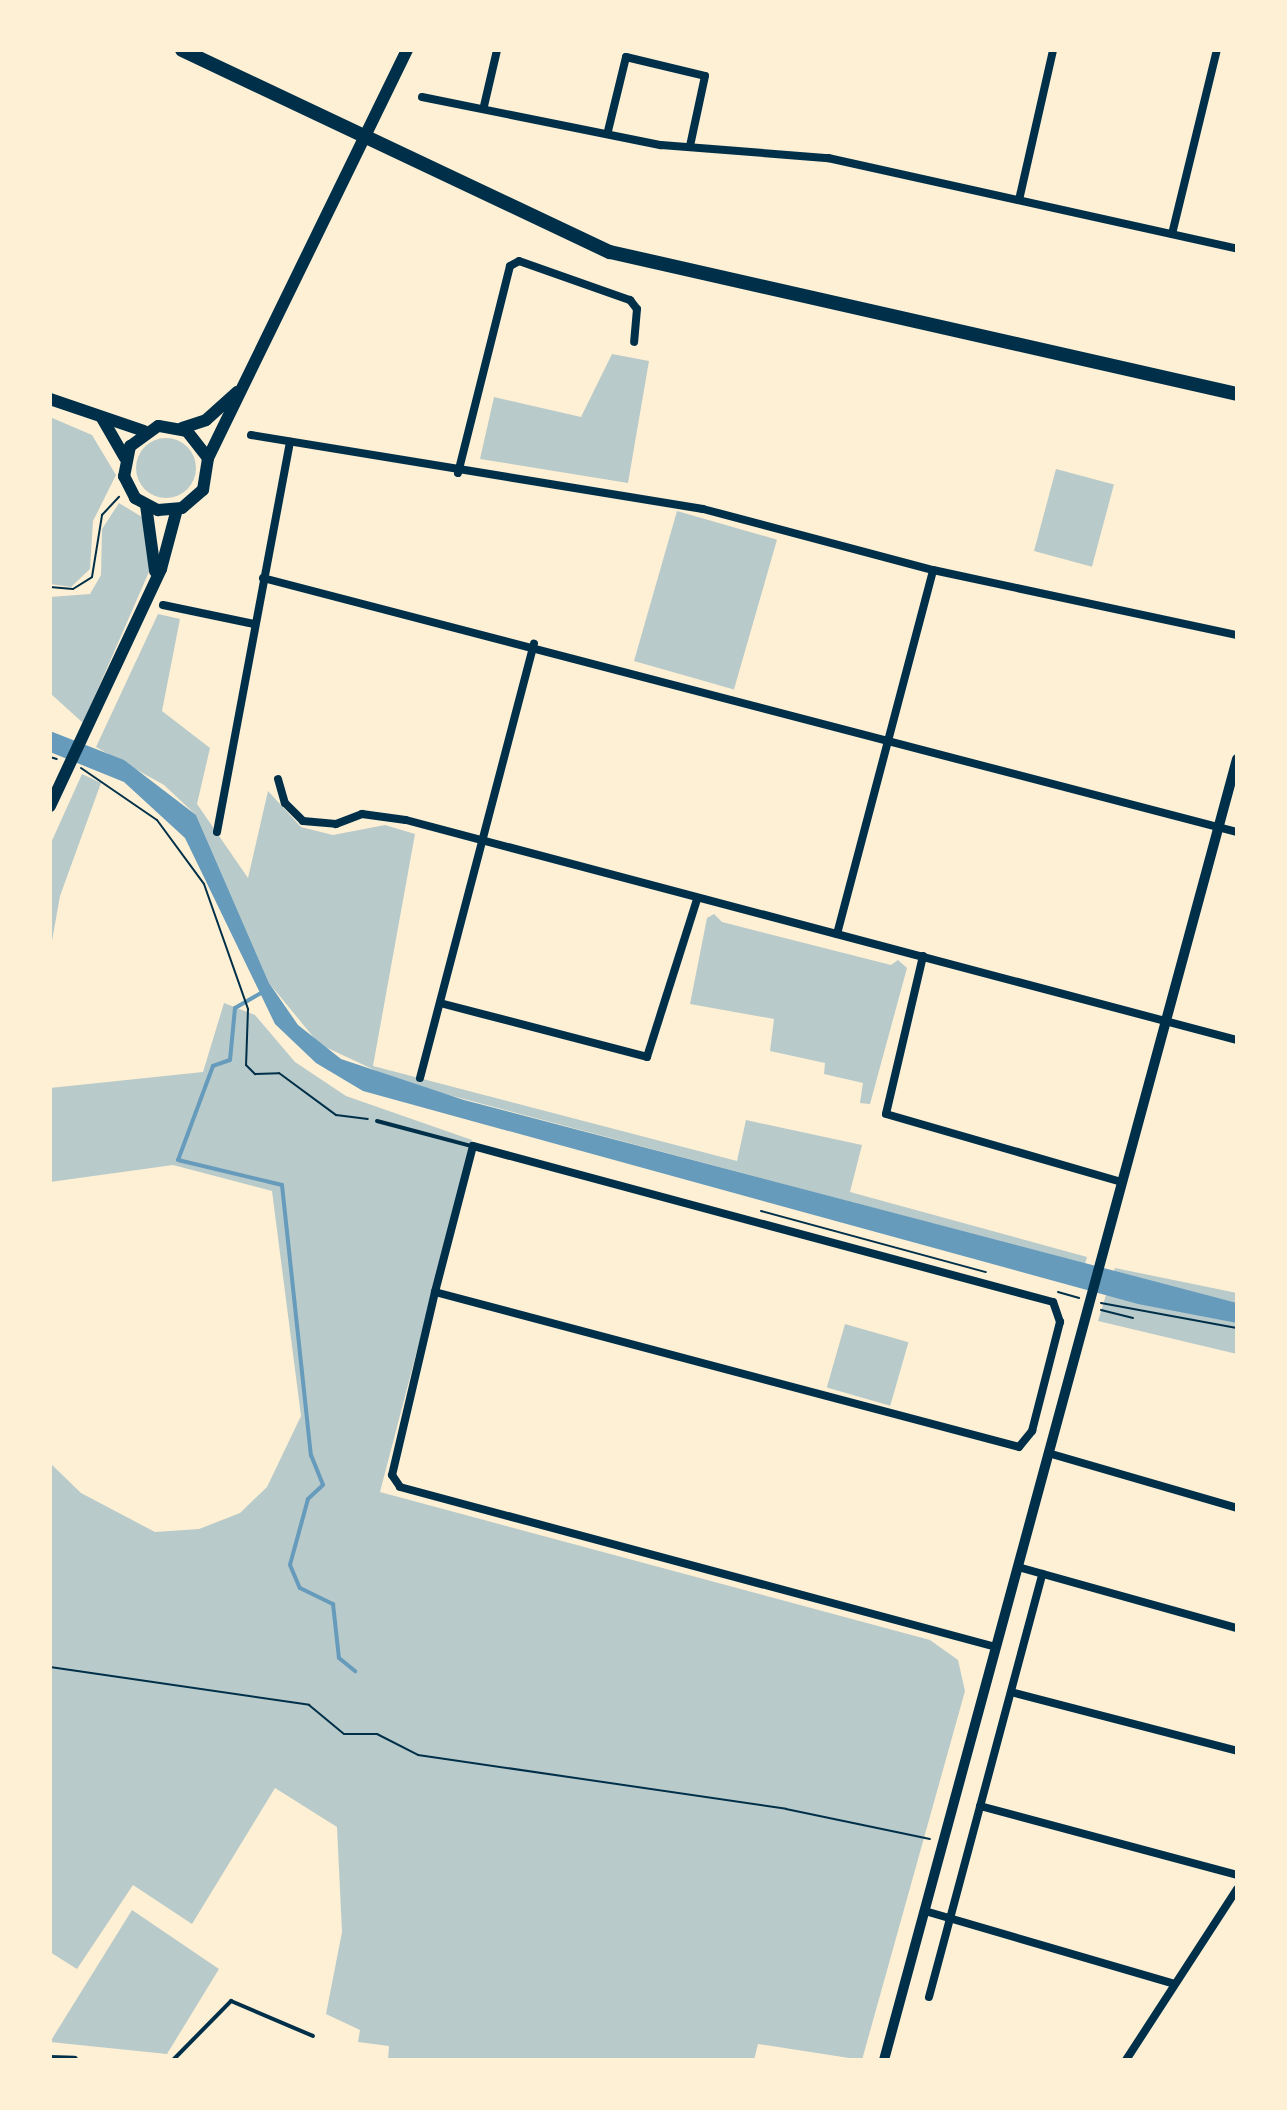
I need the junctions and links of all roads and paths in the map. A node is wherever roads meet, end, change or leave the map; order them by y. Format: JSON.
{"nodes":[{"id":1,"x":182,"y":50,"type":"edge"},
{"id":2,"x":407,"y":50,"type":"edge"},
{"id":3,"x":497,"y":50,"type":"edge"},
{"id":4,"x":1053,"y":50,"type":"edge"},
{"id":5,"x":1217,"y":50,"type":"edge"},
{"id":6,"x":422,"y":97,"type":"dead end"},
{"id":7,"x":484,"y":106,"type":"junction"},
{"id":8,"x":608,"y":131,"type":"junction"},
{"id":9,"x":690,"y":146,"type":"junction"},
{"id":10,"x":1019,"y":200,"type":"junction"},
{"id":11,"x":1172,"y":234,"type":"junction"},
{"id":12,"x":1237,"y":249,"type":"edge"},
{"id":13,"x":634,"y":342,"type":"dead end"},
{"id":14,"x":255,"y":367,"type":"junction"},
{"id":15,"x":1200,"y":388,"type":"junction"},
{"id":16,"x":1237,"y":394,"type":"edge"},
{"id":17,"x":50,"y":399,"type":"edge"},
{"id":18,"x":1237,"y":401,"type":"edge"},
{"id":19,"x":100,"y":415,"type":"junction"},
{"id":20,"x":182,"y":428,"type":"junction"},
{"id":21,"x":144,"y":431,"type":"junction"},
{"id":22,"x":251,"y":435,"type":"dead end"},
{"id":23,"x":290,"y":442,"type":"junction"},
{"id":24,"x":125,"y":458,"type":"junction"},
{"id":25,"x":208,"y":458,"type":"junction"},
{"id":26,"x":458,"y":473,"type":"junction"},
{"id":27,"x":128,"y":487,"type":"junction"},
{"id":28,"x":146,"y":505,"type":"junction"},
{"id":29,"x":177,"y":509,"type":"junction"},
{"id":30,"x":933,"y":570,"type":"junction"},
{"id":31,"x":263,"y":578,"type":"junction"},
{"id":32,"x":153,"y":586,"type":"junction"},
{"id":33,"x":50,"y":587,"type":"edge"},
{"id":34,"x":163,"y":605,"type":"dead end"},
{"id":35,"x":254,"y":624,"type":"junction"},
{"id":36,"x":1237,"y":635,"type":"edge"},
{"id":37,"x":534,"y":644,"type":"junction"},
{"id":38,"x":888,"y":740,"type":"junction"},
{"id":39,"x":50,"y":757,"type":"edge"},
{"id":40,"x":1237,"y":759,"type":"edge"},
{"id":41,"x":278,"y":779,"type":"dead end"},
{"id":42,"x":50,"y":806,"type":"edge"},
{"id":43,"x":1218,"y":827,"type":"junction"},
{"id":44,"x":217,"y":832,"type":"dead end"},
{"id":45,"x":1237,"y":832,"type":"edge"},
{"id":46,"x":484,"y":839,"type":"junction"},
{"id":47,"x":697,"y":899,"type":"junction"},
{"id":48,"x":837,"y":934,"type":"junction"},
{"id":49,"x":923,"y":956,"type":"junction"},
{"id":50,"x":440,"y":1003,"type":"junction"},
{"id":51,"x":1166,"y":1019,"type":"junction"},
{"id":52,"x":1237,"y":1040,"type":"edge"},
{"id":53,"x":420,"y":1078,"type":"dead end"},
{"id":54,"x":377,"y":1121,"type":"joint"},
{"id":55,"x":473,"y":1146,"type":"junction"},
{"id":56,"x":1122,"y":1182,"type":"junction"},
{"id":57,"x":745,"y":1207,"type":"dead end"},
{"id":58,"x":1000,"y":1276,"type":"dead end"},
{"id":59,"x":435,"y":1292,"type":"junction"},
{"id":60,"x":1056,"y":1292,"type":"dead end"},
{"id":61,"x":1089,"y":1302,"type":"junction"},
{"id":62,"x":1133,"y":1318,"type":"dead end"},
{"id":63,"x":1237,"y":1328,"type":"edge"},
{"id":64,"x":1048,"y":1453,"type":"junction"},
{"id":65,"x":1237,"y":1508,"type":"edge"},
{"id":66,"x":1018,"y":1567,"type":"junction"},
{"id":67,"x":1042,"y":1574,"type":"junction"},
{"id":68,"x":1237,"y":1628,"type":"edge"},
{"id":69,"x":996,"y":1647,"type":"junction"},
{"id":70,"x":50,"y":1667,"type":"edge"},
{"id":71,"x":1011,"y":1692,"type":"junction"},
{"id":72,"x":1237,"y":1751,"type":"edge"},
{"id":73,"x":980,"y":1806,"type":"junction"},
{"id":74,"x":928,"y":1839,"type":"dead end"},
{"id":75,"x":1237,"y":1875,"type":"edge"},
{"id":76,"x":1237,"y":1889,"type":"edge"},
{"id":77,"x":925,"y":1911,"type":"junction"},
{"id":78,"x":949,"y":1919,"type":"junction"},
{"id":79,"x":1174,"y":1984,"type":"junction"},
{"id":80,"x":929,"y":1997,"type":"dead end"},
{"id":81,"x":313,"y":2036,"type":"dead end"},
{"id":82,"x":50,"y":2059,"type":"edge"},
{"id":83,"x":62,"y":2060,"type":"edge"},
{"id":84,"x":74,"y":2060,"type":"edge"},
{"id":85,"x":173,"y":2060,"type":"edge"},
{"id":86,"x":884,"y":2060,"type":"edge"},
{"id":87,"x":1126,"y":2060,"type":"edge"}],
"edges":[{"from":1,"to":15,"type":"main road"},
{"from":2,"to":14,"type":"main road"},
{"from":3,"to":7,"type":"street"},
{"from":4,"to":10,"type":"street"},
{"from":5,"to":11,"type":"street"},
{"from":6,"to":7,"type":"street"},
{"from":7,"to":8,"type":"street"},
{"from":8,"to":9,"type":"street"},
{"from":8,"to":9,"type":"street"},
{"from":9,"to":10,"type":"street"},
{"from":10,"to":11,"type":"street"},
{"from":11,"to":12,"type":"street"},
{"from":13,"to":26,"type":"street"},
{"from":14,"to":20,"type":"main road"},
{"from":14,"to":25,"type":"main road"},
{"from":15,"to":16,"type":"main road"},
{"from":15,"to":18,"type":"main road"},
{"from":17,"to":19,"type":"main road"},
{"from":19,"to":21,"type":"main road"},
{"from":19,"to":24,"type":"main road"},
{"from":20,"to":21,"type":"main road"},
{"from":20,"to":25,"type":"main road"},
{"from":21,"to":24,"type":"main road"},
{"from":22,"to":23,"type":"street"},
{"from":23,"to":26,"type":"street"},
{"from":23,"to":31,"type":"street"},
{"from":24,"to":27,"type":"main road"},
{"from":25,"to":29,"type":"main road"},
{"from":26,"to":30,"type":"street"},
{"from":27,"to":28,"type":"main road"},
{"from":27,"to":33,"type":"path"},
{"from":28,"to":29,"type":"main road"},
{"from":28,"to":32,"type":"main road"},
{"from":29,"to":32,"type":"main road"},
{"from":30,"to":36,"type":"street"},
{"from":30,"to":38,"type":"street"},
{"from":31,"to":35,"type":"street"},
{"from":31,"to":37,"type":"street"},
{"from":32,"to":42,"type":"main road"},
{"from":34,"to":35,"type":"street"},
{"from":35,"to":44,"type":"street"},
{"from":37,"to":38,"type":"street"},
{"from":37,"to":46,"type":"street"},
{"from":38,"to":43,"type":"street"},
{"from":38,"to":48,"type":"street"},
{"from":39,"to":54,"type":"path"},
{"from":40,"to":43,"type":"street"},
{"from":41,"to":46,"type":"street"},
{"from":43,"to":45,"type":"street"},
{"from":43,"to":51,"type":"street"},
{"from":46,"to":47,"type":"street"},
{"from":46,"to":50,"type":"street"},
{"from":47,"to":48,"type":"street"},
{"from":47,"to":50,"type":"street"},
{"from":48,"to":49,"type":"street"},
{"from":49,"to":51,"type":"street"},
{"from":49,"to":56,"type":"street"},
{"from":50,"to":53,"type":"street"},
{"from":51,"to":52,"type":"street"},
{"from":51,"to":56,"type":"street"},
{"from":54,"to":55,"type":"lane"},
{"from":55,"to":59,"type":"street"},
{"from":55,"to":59,"type":"street"},
{"from":56,"to":61,"type":"street"},
{"from":57,"to":58,"type":"path"},
{"from":59,"to":69,"type":"street"},
{"from":60,"to":61,"type":"path"},
{"from":61,"to":62,"type":"path"},
{"from":61,"to":63,"type":"path"},
{"from":61,"to":64,"type":"street"},
{"from":64,"to":65,"type":"street"},
{"from":64,"to":66,"type":"street"},
{"from":66,"to":67,"type":"street"},
{"from":66,"to":69,"type":"street"},
{"from":67,"to":68,"type":"street"},
{"from":67,"to":71,"type":"street"},
{"from":69,"to":77,"type":"street"},
{"from":70,"to":74,"type":"path"},
{"from":71,"to":72,"type":"street"},
{"from":71,"to":73,"type":"street"},
{"from":73,"to":75,"type":"street"},
{"from":73,"to":78,"type":"street"},
{"from":76,"to":79,"type":"street"},
{"from":77,"to":78,"type":"street"},
{"from":77,"to":86,"type":"street"},
{"from":78,"to":79,"type":"street"},
{"from":78,"to":80,"type":"street"},
{"from":79,"to":87,"type":"street"},
{"from":81,"to":85,"type":"lane"},
{"from":82,"to":83,"type":"street"},
{"from":83,"to":84,"type":"street"}]}
